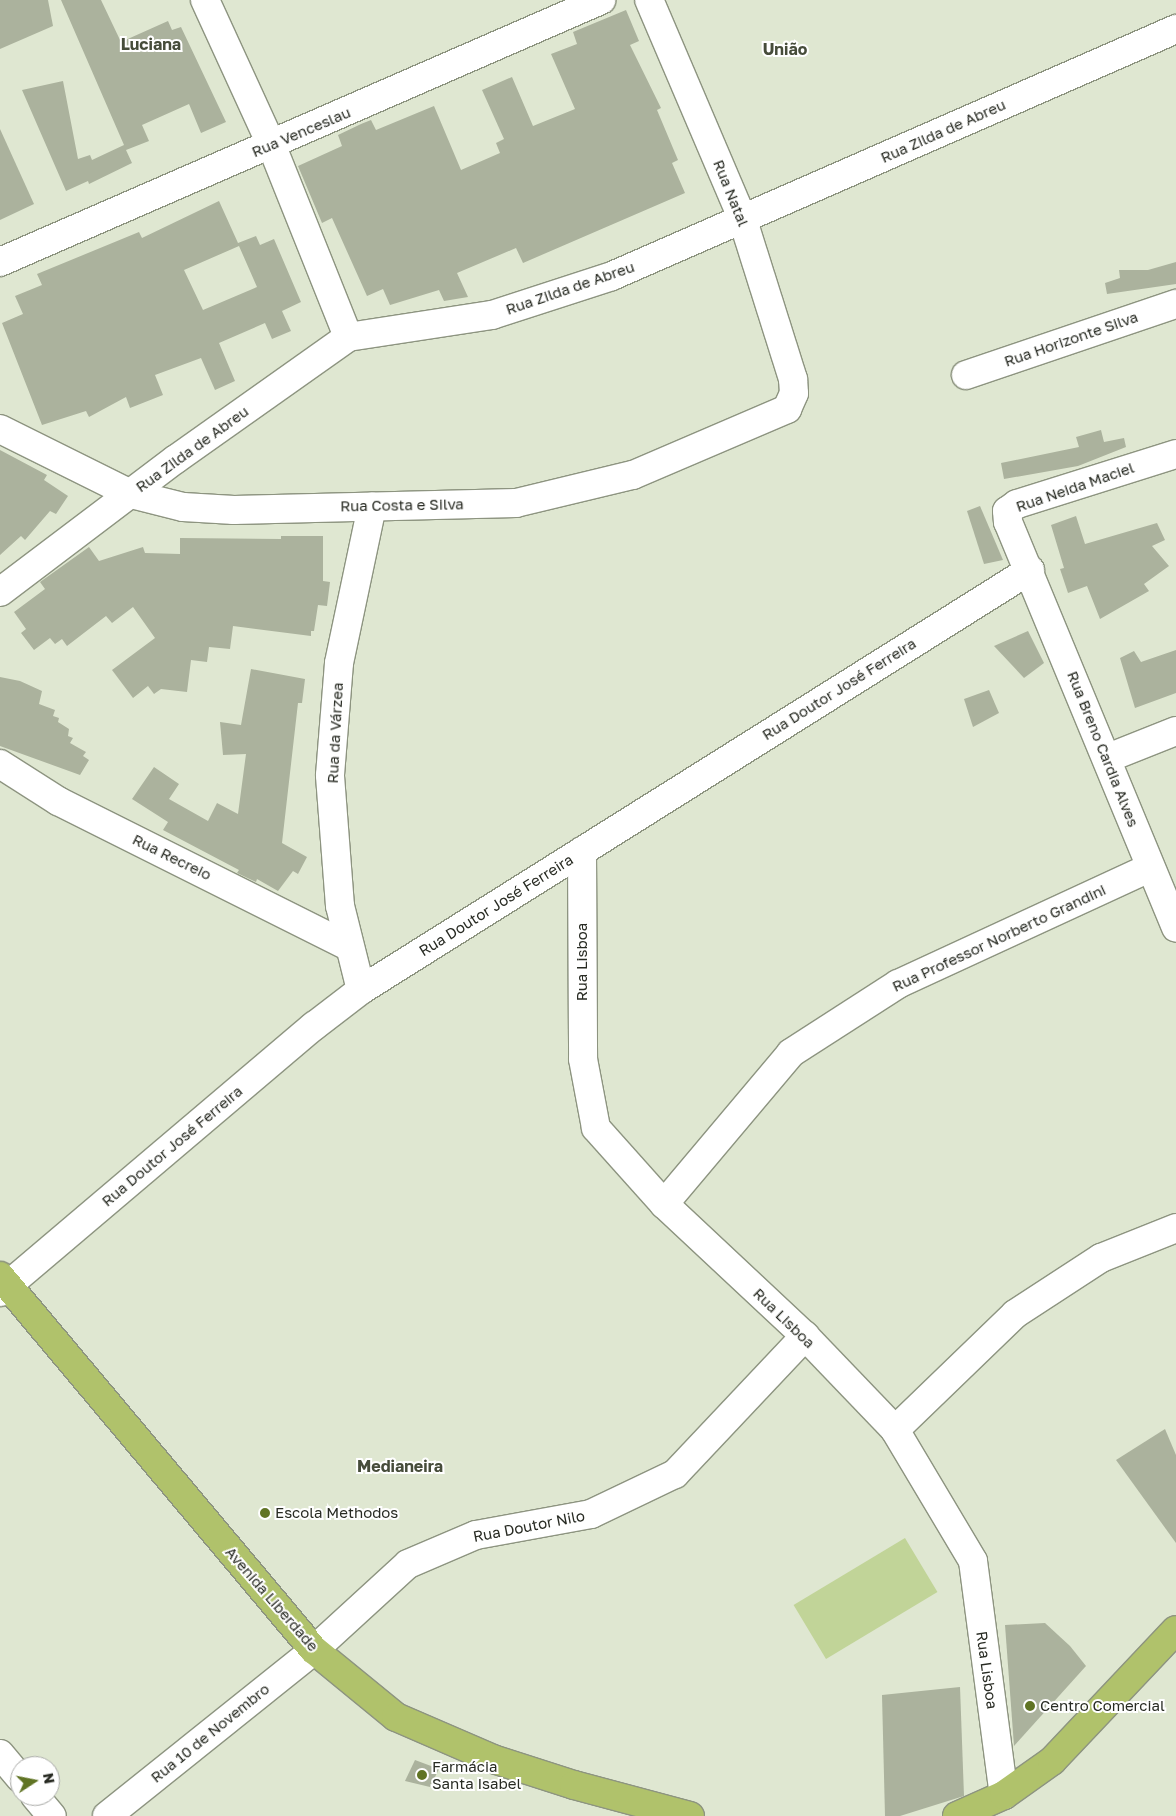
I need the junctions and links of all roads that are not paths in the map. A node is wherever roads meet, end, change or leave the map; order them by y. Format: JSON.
{"nodes":[{"id":1,"x":205,"y":0,"type":"edge"},
{"id":2,"x":601,"y":0,"type":"edge"},
{"id":3,"x":649,"y":0,"type":"edge"},
{"id":4,"x":1176,"y":29,"type":"edge"},
{"id":5,"x":271,"y":144,"type":"junction"},
{"id":6,"x":743,"y":220,"type":"junction"},
{"id":7,"x":0,"y":262,"type":"edge"},
{"id":8,"x":1176,"y":304,"type":"edge"},
{"id":9,"x":348,"y":337,"type":"junction"},
{"id":10,"x":966,"y":375,"type":"dead end"},
{"id":11,"x":794,"y":393,"type":"joint"},
{"id":12,"x":0,"y":429,"type":"edge"},
{"id":13,"x":1176,"y":454,"type":"edge"},
{"id":14,"x":131,"y":494,"type":"junction"},
{"id":15,"x":372,"y":506,"type":"junction"},
{"id":16,"x":1030,"y":570,"type":"junction"},
{"id":17,"x":0,"y":592,"type":"edge"},
{"id":18,"x":1176,"y":730,"type":"edge"},
{"id":19,"x":1108,"y":758,"type":"junction"},
{"id":20,"x":0,"y":764,"type":"edge"},
{"id":21,"x":582,"y":851,"type":"junction"},
{"id":22,"x":1149,"y":868,"type":"junction"},
{"id":23,"x":1176,"y":928,"type":"edge"},
{"id":24,"x":348,"y":946,"type":"junction"},
{"id":25,"x":361,"y":990,"type":"junction"},
{"id":26,"x":664,"y":1204,"type":"junction"},
{"id":27,"x":1176,"y":1228,"type":"edge"},
{"id":28,"x":3,"y":1284,"type":"edge"},
{"id":29,"x":805,"y":1336,"type":"junction"},
{"id":30,"x":895,"y":1430,"type":"junction"},
{"id":31,"x":1176,"y":1630,"type":"edge"},
{"id":32,"x":314,"y":1650,"type":"junction"},
{"id":33,"x":0,"y":1754,"type":"edge"},
{"id":34,"x":10,"y":1766,"type":"edge"},
{"id":35,"x":992,"y":1805,"type":"edge"},
{"id":36,"x":44,"y":1806,"type":"edge"},
{"id":37,"x":632,"y":1809,"type":"edge"},
{"id":38,"x":52,"y":1816,"type":"edge"},
{"id":39,"x":107,"y":1816,"type":"edge"},
{"id":40,"x":690,"y":1816,"type":"edge"},
{"id":41,"x":957,"y":1816,"type":"edge"}],
"edges":[{"from":1,"to":5,"type":"street"},
{"from":2,"to":5,"type":"street","name":"Rua Venceslau"},
{"from":3,"to":6,"type":"street","name":"Rua Natal"},
{"from":4,"to":6,"type":"street","name":"Rua Zilda de Abreu"},
{"from":5,"to":7,"type":"street","name":"Rua Venceslau"},
{"from":5,"to":9,"type":"street"},
{"from":6,"to":9,"type":"street","name":"Rua Zilda de Abreu"},
{"from":6,"to":11,"type":"street","name":"Rua Natal"},
{"from":8,"to":10,"type":"street","name":"Rua Horizonte Silva"},
{"from":9,"to":14,"type":"street","name":"Rua Zilda de Abreu"},
{"from":11,"to":15,"type":"street","name":"Rua Costa e Silva"},
{"from":12,"to":14,"type":"street","name":"Rua Costa e Silva"},
{"from":13,"to":16,"type":"street","name":"Rua Neida Maciel"},
{"from":14,"to":15,"type":"street","name":"Rua Costa e Silva"},
{"from":14,"to":17,"type":"street","name":"Rua Zilda de Abreu"},
{"from":15,"to":24,"type":"street","name":"Rua da Várzea"},
{"from":16,"to":19,"type":"street","name":"Rua Breno Cardia Alves"},
{"from":16,"to":21,"type":"street","name":"Rua Doutor José Ferreira"},
{"from":18,"to":19,"type":"street"},
{"from":19,"to":22,"type":"street","name":"Rua Breno Cardia Alves"},
{"from":20,"to":24,"type":"street","name":"Rua Recreio"},
{"from":21,"to":25,"type":"street","name":"Rua Doutor José Ferreira"},
{"from":21,"to":26,"type":"street","name":"Rua Lisboa"},
{"from":22,"to":23,"type":"street","name":"Rua Breno Cardia Alves"},
{"from":22,"to":26,"type":"street","name":"Rua Professor Norberto Grandini"},
{"from":24,"to":25,"type":"street","name":"Rua da Várzea"},
{"from":25,"to":28,"type":"street","name":"Rua Doutor José Ferreira"},
{"from":26,"to":29,"type":"street","name":"Rua Lisboa"},
{"from":27,"to":30,"type":"street"},
{"from":28,"to":32,"type":"main road","name":"Avenida Liberdade"},
{"from":29,"to":30,"type":"street","name":"Rua Lisboa"},
{"from":29,"to":32,"type":"street","name":"Rua Doutor Nilo"},
{"from":30,"to":35,"type":"street","name":"Rua Lisboa"},
{"from":31,"to":35,"type":"main road"},
{"from":32,"to":37,"type":"main road","name":"Avenida Liberdade"},
{"from":32,"to":39,"type":"street","name":"Rua 10 de Novembro"},
{"from":33,"to":34,"type":"street"},
{"from":35,"to":41,"type":"main road"},
{"from":36,"to":38,"type":"street"},
{"from":37,"to":40,"type":"main road","name":"Avenida Liberdade"}]}
